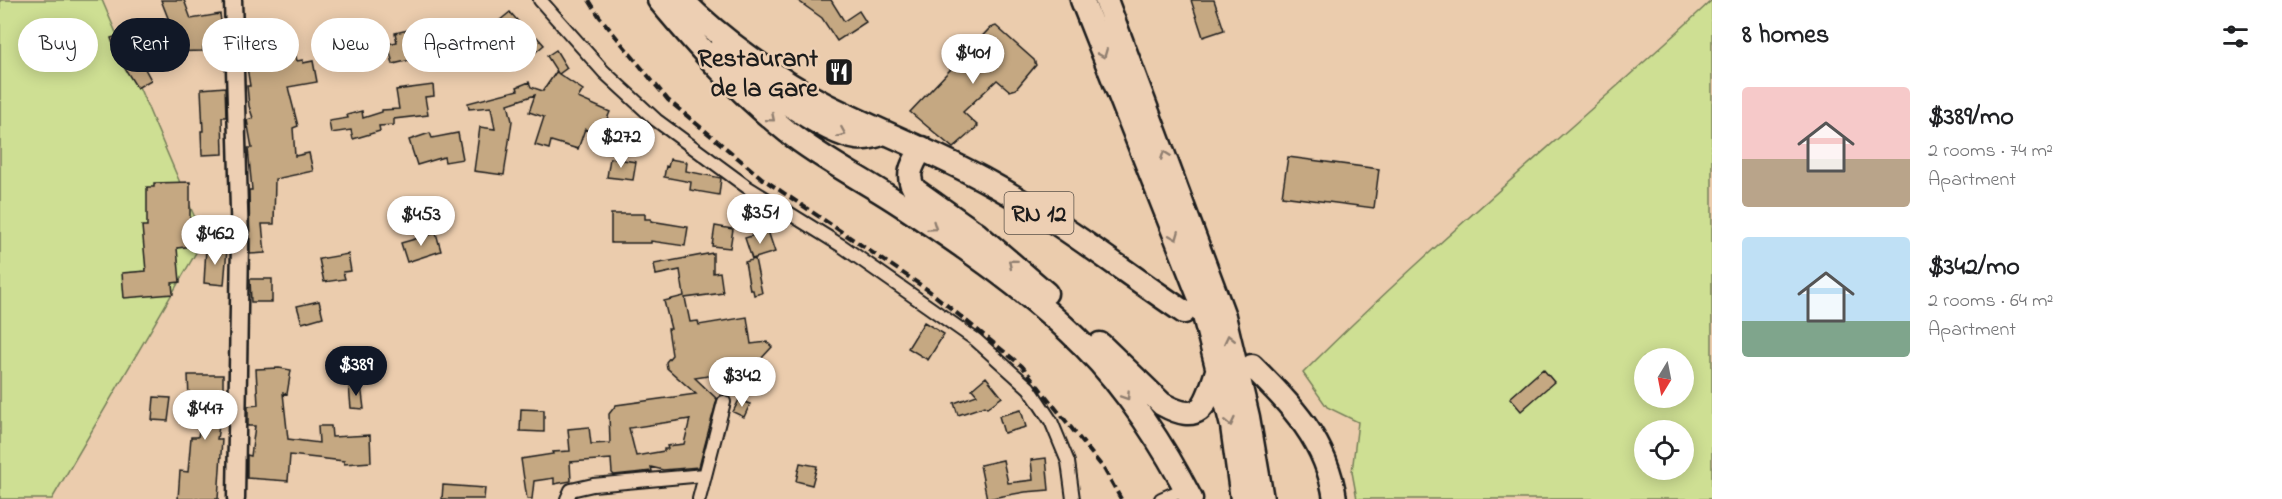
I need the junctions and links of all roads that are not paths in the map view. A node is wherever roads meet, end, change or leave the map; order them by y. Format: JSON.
{"nodes":[{"id":1,"x":233,"y":0,"type":"edge"},
{"id":2,"x":540,"y":0,"type":"edge"},
{"id":3,"x":659,"y":0,"type":"edge"},
{"id":4,"x":682,"y":0,"type":"edge"},
{"id":5,"x":1082,"y":0,"type":"edge"},
{"id":6,"x":1106,"y":0,"type":"edge"},
{"id":7,"x":884,"y":133,"type":"junction"},
{"id":8,"x":922,"y":148,"type":"junction"},
{"id":9,"x":1184,"y":312,"type":"dead end"},
{"id":10,"x":1252,"y":366,"type":"dead end"},
{"id":11,"x":1217,"y":371,"type":"junction"},
{"id":12,"x":724,"y":402,"type":"dead end"},
{"id":13,"x":704,"y":475,"type":"junction"},
{"id":14,"x":1188,"y":493,"type":"edge"},
{"id":15,"x":236,"y":499,"type":"edge"},
{"id":16,"x":567,"y":499,"type":"edge"},
{"id":17,"x":699,"y":499,"type":"edge"},
{"id":18,"x":1073,"y":499,"type":"edge"},
{"id":19,"x":1161,"y":499,"type":"edge"},
{"id":20,"x":1242,"y":499,"type":"edge"},
{"id":21,"x":1262,"y":499,"type":"edge"},
{"id":22,"x":1335,"y":499,"type":"edge"}],
"edges":[{"from":1,"to":15,"type":"street"},
{"from":2,"to":18,"type":"street"},
{"from":3,"to":7,"type":"highway","one_way":true},
{"from":3,"to":14,"type":"highway","one_way":true},
{"from":4,"to":7,"type":"highway","number":"RN 12"},
{"from":5,"to":11,"type":"highway","one_way":true},
{"from":21,"to":6,"type":"highway","one_way":true},
{"from":7,"to":8,"type":"highway","number":"RN 12"},
{"from":8,"to":9,"type":"highway","number":"RN 12"},
{"from":11,"to":8,"type":"highway","one_way":true},
{"from":10,"to":22,"type":"highway"},
{"from":11,"to":20,"type":"highway","one_way":true},
{"from":12,"to":13,"type":"street"},
{"from":13,"to":16,"type":"street"},
{"from":13,"to":17,"type":"street"},
{"from":14,"to":19,"type":"street"}]}
